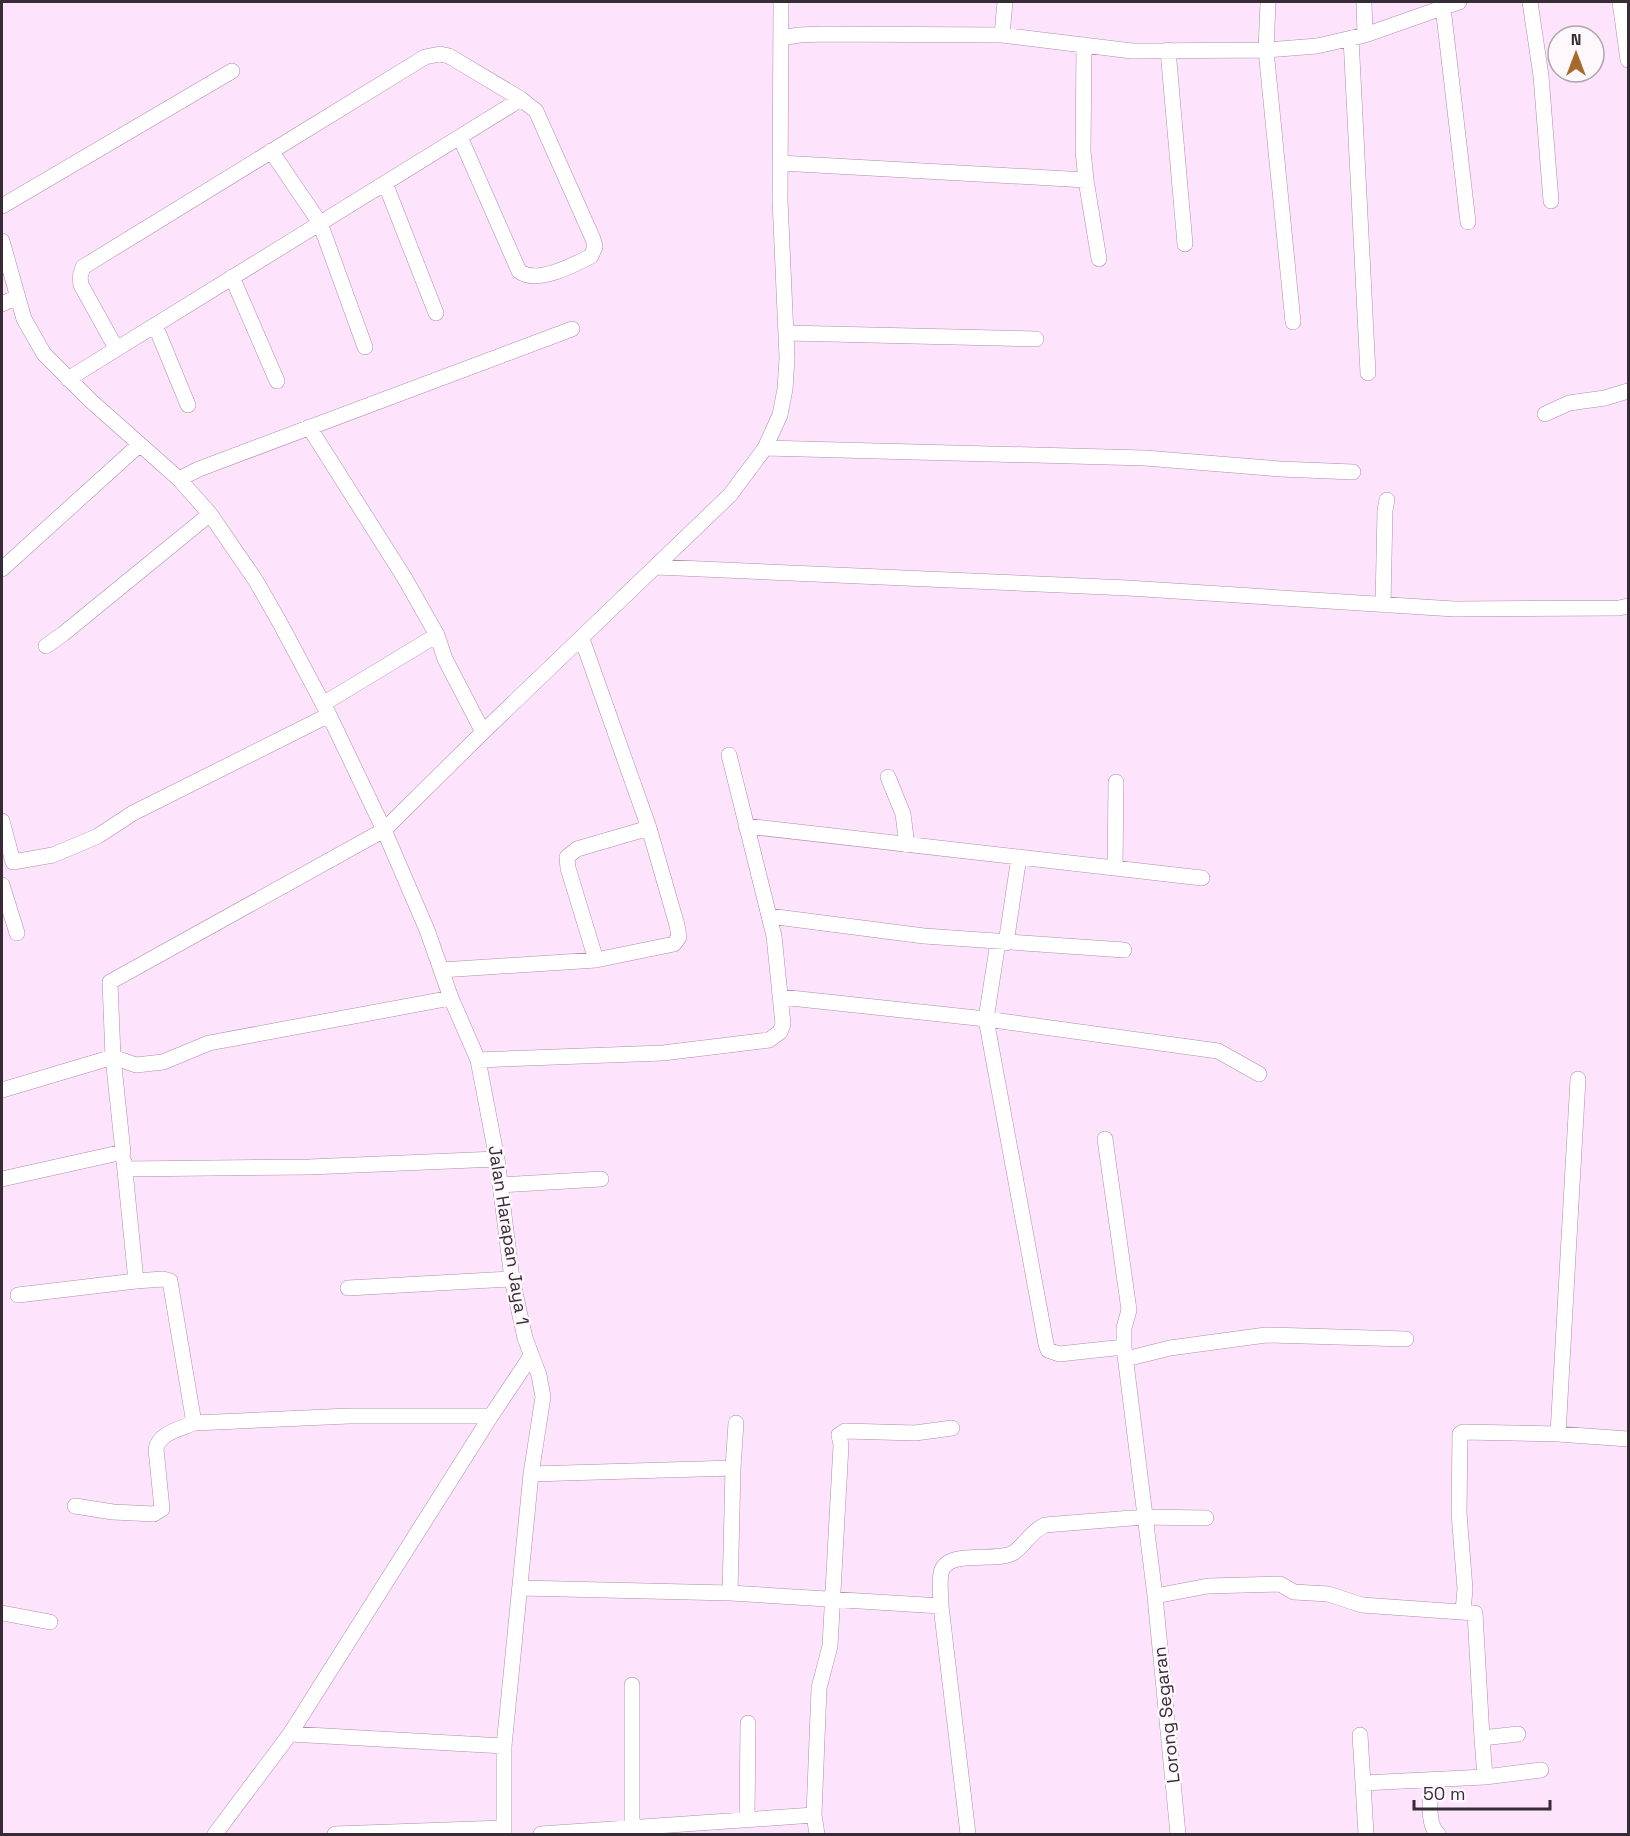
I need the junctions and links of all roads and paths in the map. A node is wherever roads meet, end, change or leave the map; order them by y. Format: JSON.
{"nodes":[{"id":1,"x":781,"y":2,"type":"edge"},
{"id":2,"x":1005,"y":2,"type":"edge"},
{"id":3,"x":1268,"y":2,"type":"edge"},
{"id":4,"x":1364,"y":2,"type":"edge"},
{"id":5,"x":1459,"y":2,"type":"edge"},
{"id":6,"x":1530,"y":2,"type":"edge"},
{"id":7,"x":1620,"y":2,"type":"edge"},
{"id":8,"x":1443,"y":7,"type":"junction"},
{"id":9,"x":1002,"y":34,"type":"junction"},
{"id":10,"x":1358,"y":37,"type":"junction"},
{"id":11,"x":781,"y":38,"type":"junction"},
{"id":12,"x":1084,"y":45,"type":"junction"},
{"id":13,"x":1168,"y":50,"type":"junction"},
{"id":14,"x":1266,"y":50,"type":"junction"},
{"id":15,"x":1629,"y":60,"type":"edge"},
{"id":16,"x":232,"y":71,"type":"dead end"},
{"id":17,"x":520,"y":99,"type":"junction"},
{"id":18,"x":460,"y":136,"type":"junction"},
{"id":19,"x":271,"y":151,"type":"junction"},
{"id":20,"x":780,"y":163,"type":"junction"},
{"id":21,"x":1086,"y":180,"type":"junction"},
{"id":22,"x":385,"y":183,"type":"junction"},
{"id":23,"x":1551,"y":201,"type":"dead end"},
{"id":24,"x":2,"y":206,"type":"edge"},
{"id":25,"x":1468,"y":222,"type":"dead end"},
{"id":26,"x":320,"y":223,"type":"junction"},
{"id":27,"x":2,"y":241,"type":"edge"},
{"id":28,"x":1185,"y":244,"type":"dead end"},
{"id":29,"x":1099,"y":259,"type":"dead end"},
{"id":30,"x":232,"y":277,"type":"junction"},
{"id":31,"x":17,"y":297,"type":"junction"},
{"id":32,"x":2,"y":304,"type":"edge"},
{"id":33,"x":436,"y":313,"type":"dead end"},
{"id":34,"x":1293,"y":322,"type":"dead end"},
{"id":35,"x":155,"y":325,"type":"junction"},
{"id":36,"x":572,"y":329,"type":"dead end"},
{"id":37,"x":787,"y":333,"type":"junction"},
{"id":38,"x":1036,"y":339,"type":"dead end"},
{"id":39,"x":365,"y":347,"type":"dead end"},
{"id":40,"x":116,"y":348,"type":"junction"},
{"id":41,"x":1368,"y":373,"type":"dead end"},
{"id":42,"x":68,"y":379,"type":"junction"},
{"id":43,"x":277,"y":381,"type":"dead end"},
{"id":44,"x":1629,"y":390,"type":"edge"},
{"id":45,"x":188,"y":405,"type":"dead end"},
{"id":46,"x":1545,"y":414,"type":"dead end"},
{"id":47,"x":309,"y":427,"type":"junction"},
{"id":48,"x":139,"y":445,"type":"junction"},
{"id":49,"x":765,"y":448,"type":"junction"},
{"id":50,"x":1353,"y":472,"type":"dead end"},
{"id":51,"x":178,"y":479,"type":"junction"},
{"id":52,"x":1388,"y":500,"type":"dead end"},
{"id":53,"x":210,"y":514,"type":"junction"},
{"id":54,"x":656,"y":567,"type":"junction"},
{"id":55,"x":2,"y":568,"type":"edge"},
{"id":56,"x":1383,"y":605,"type":"junction"},
{"id":57,"x":1629,"y":606,"type":"edge"},
{"id":58,"x":436,"y":635,"type":"junction"},
{"id":59,"x":582,"y":639,"type":"junction"},
{"id":60,"x":46,"y":646,"type":"dead end"},
{"id":61,"x":326,"y":709,"type":"junction"},
{"id":62,"x":483,"y":732,"type":"junction"},
{"id":63,"x":729,"y":755,"type":"dead end"},
{"id":64,"x":888,"y":777,"type":"dead end"},
{"id":65,"x":1116,"y":782,"type":"dead end"},
{"id":66,"x":2,"y":821,"type":"edge"},
{"id":67,"x":746,"y":826,"type":"junction"},
{"id":68,"x":649,"y":828,"type":"junction"},
{"id":69,"x":384,"y":830,"type":"junction"},
{"id":70,"x":907,"y":845,"type":"junction"},
{"id":71,"x":1019,"y":857,"type":"junction"},
{"id":72,"x":7,"y":865,"type":"edge"},
{"id":73,"x":1114,"y":868,"type":"junction"},
{"id":74,"x":1203,"y":878,"type":"dead end"},
{"id":75,"x":2,"y":885,"type":"edge"},
{"id":76,"x":769,"y":916,"type":"junction"},
{"id":77,"x":18,"y":933,"type":"dead end"},
{"id":78,"x":1002,"y":943,"type":"junction"},
{"id":79,"x":1124,"y":950,"type":"dead end"},
{"id":80,"x":596,"y":960,"type":"junction"},
{"id":81,"x":441,"y":970,"type":"junction"},
{"id":82,"x":781,"y":997,"type":"junction"},
{"id":83,"x":451,"y":998,"type":"junction"},
{"id":84,"x":986,"y":1019,"type":"junction"},
{"id":85,"x":113,"y":1057,"type":"junction"},
{"id":86,"x":478,"y":1060,"type":"junction"},
{"id":87,"x":1260,"y":1074,"type":"dead end"},
{"id":88,"x":1578,"y":1079,"type":"dead end"},
{"id":89,"x":2,"y":1090,"type":"edge"},
{"id":90,"x":1105,"y":1139,"type":"dead end"},
{"id":91,"x":123,"y":1152,"type":"junction"},
{"id":92,"x":498,"y":1159,"type":"junction"},
{"id":93,"x":125,"y":1169,"type":"junction"},
{"id":94,"x":2,"y":1179,"type":"edge"},
{"id":95,"x":601,"y":1179,"type":"dead end"},
{"id":96,"x":501,"y":1185,"type":"junction"},
{"id":97,"x":512,"y":1279,"type":"junction"},
{"id":98,"x":136,"y":1281,"type":"junction"},
{"id":99,"x":348,"y":1288,"type":"dead end"},
{"id":100,"x":18,"y":1295,"type":"dead end"},
{"id":101,"x":1406,"y":1339,"type":"dead end"},
{"id":102,"x":1125,"y":1353,"type":"junction"},
{"id":103,"x":531,"y":1356,"type":"junction"},
{"id":104,"x":490,"y":1416,"type":"junction"},
{"id":105,"x":194,"y":1423,"type":"junction"},
{"id":106,"x":736,"y":1423,"type":"dead end"},
{"id":107,"x":952,"y":1428,"type":"dead end"},
{"id":108,"x":1558,"y":1434,"type":"junction"},
{"id":109,"x":1629,"y":1439,"type":"edge"},
{"id":110,"x":733,"y":1468,"type":"junction"},
{"id":111,"x":531,"y":1474,"type":"junction"},
{"id":112,"x":75,"y":1506,"type":"dead end"},
{"id":113,"x":1144,"y":1517,"type":"junction"},
{"id":114,"x":1206,"y":1518,"type":"dead end"},
{"id":115,"x":521,"y":1587,"type":"junction"},
{"id":116,"x":730,"y":1593,"type":"junction"},
{"id":117,"x":1155,"y":1596,"type":"junction"},
{"id":118,"x":832,"y":1600,"type":"junction"},
{"id":119,"x":941,"y":1606,"type":"junction"},
{"id":120,"x":1463,"y":1611,"type":"junction"},
{"id":121,"x":2,"y":1613,"type":"edge"},
{"id":122,"x":50,"y":1622,"type":"dead end"},
{"id":123,"x":632,"y":1685,"type":"dead end"},
{"id":124,"x":748,"y":1723,"type":"dead end"},
{"id":125,"x":290,"y":1734,"type":"junction"},
{"id":126,"x":1518,"y":1734,"type":"dead end"},
{"id":127,"x":1360,"y":1735,"type":"dead end"},
{"id":128,"x":1482,"y":1738,"type":"junction"},
{"id":129,"x":504,"y":1746,"type":"junction"},
{"id":130,"x":1541,"y":1770,"type":"dead end"},
{"id":131,"x":1485,"y":1777,"type":"junction"},
{"id":132,"x":1431,"y":1780,"type":"junction"},
{"id":133,"x":1363,"y":1783,"type":"junction"},
{"id":134,"x":814,"y":1815,"type":"junction"},
{"id":135,"x":747,"y":1820,"type":"junction"},
{"id":136,"x":632,"y":1828,"type":"junction"},
{"id":137,"x":503,"y":1831,"type":"edge"},
{"id":138,"x":215,"y":1834,"type":"edge"},
{"id":139,"x":336,"y":1834,"type":"edge"},
{"id":140,"x":541,"y":1834,"type":"edge"},
{"id":141,"x":818,"y":1834,"type":"edge"},
{"id":142,"x":968,"y":1834,"type":"edge"},
{"id":143,"x":1178,"y":1834,"type":"edge"},
{"id":144,"x":1366,"y":1834,"type":"edge"},
{"id":145,"x":1438,"y":1834,"type":"edge"}],
"edges":[{"from":1,"to":11,"type":"street"},
{"from":2,"to":9,"type":"street"},
{"from":3,"to":14,"type":"street"},
{"from":4,"to":10,"type":"street"},
{"from":5,"to":8,"type":"street"},
{"from":6,"to":23,"type":"street"},
{"from":7,"to":15,"type":"street"},
{"from":8,"to":10,"type":"street"},
{"from":8,"to":25,"type":"street"},
{"from":9,"to":11,"type":"street"},
{"from":9,"to":12,"type":"street"},
{"from":10,"to":14,"type":"street"},
{"from":10,"to":41,"type":"street"},
{"from":11,"to":20,"type":"street"},
{"from":12,"to":13,"type":"street"},
{"from":12,"to":21,"type":"street"},
{"from":13,"to":14,"type":"street"},
{"from":13,"to":28,"type":"street"},
{"from":14,"to":34,"type":"street"},
{"from":16,"to":24,"type":"street"},
{"from":17,"to":18,"type":"street"},
{"from":17,"to":18,"type":"street"},
{"from":17,"to":19,"type":"street"},
{"from":18,"to":22,"type":"street"},
{"from":19,"to":26,"type":"street"},
{"from":19,"to":40,"type":"street"},
{"from":20,"to":21,"type":"street"},
{"from":20,"to":37,"type":"street"},
{"from":21,"to":29,"type":"street"},
{"from":22,"to":26,"type":"street"},
{"from":22,"to":33,"type":"street"},
{"from":26,"to":30,"type":"street"},
{"from":26,"to":39,"type":"street"},
{"from":27,"to":31,"type":"street","name":"Jalan Harapan Jaya 1"},
{"from":30,"to":35,"type":"street"},
{"from":30,"to":43,"type":"street"},
{"from":31,"to":32,"type":"street"},
{"from":31,"to":42,"type":"street","name":"Jalan Harapan Jaya 1"},
{"from":35,"to":40,"type":"street"},
{"from":35,"to":45,"type":"street"},
{"from":36,"to":47,"type":"street"},
{"from":37,"to":38,"type":"street"},
{"from":37,"to":49,"type":"street"},
{"from":40,"to":42,"type":"street"},
{"from":42,"to":48,"type":"street","name":"Jalan Harapan Jaya 1"},
{"from":44,"to":46,"type":"street"},
{"from":47,"to":51,"type":"street"},
{"from":47,"to":58,"type":"street"},
{"from":48,"to":51,"type":"street","name":"Jalan Harapan Jaya 1"},
{"from":48,"to":55,"type":"street"},
{"from":49,"to":50,"type":"street"},
{"from":49,"to":54,"type":"street"},
{"from":51,"to":53,"type":"street","name":"Jalan Harapan Jaya 1"},
{"from":52,"to":56,"type":"street"},
{"from":53,"to":60,"type":"street"},
{"from":53,"to":61,"type":"street","name":"Jalan Harapan Jaya 1"},
{"from":54,"to":56,"type":"street"},
{"from":54,"to":59,"type":"street"},
{"from":56,"to":57,"type":"street"},
{"from":58,"to":61,"type":"street"},
{"from":58,"to":62,"type":"street"},
{"from":59,"to":62,"type":"street"},
{"from":59,"to":68,"type":"street"},
{"from":61,"to":69,"type":"street","name":"Jalan Harapan Jaya 1"},
{"from":61,"to":72,"type":"street"},
{"from":62,"to":69,"type":"street"},
{"from":63,"to":67,"type":"street"},
{"from":64,"to":70,"type":"street"},
{"from":65,"to":73,"type":"street"},
{"from":66,"to":72,"type":"street"},
{"from":67,"to":70,"type":"street"},
{"from":67,"to":76,"type":"street"},
{"from":68,"to":80,"type":"street"},
{"from":68,"to":80,"type":"street"},
{"from":69,"to":81,"type":"street","name":"Jalan Harapan Jaya 1"},
{"from":69,"to":85,"type":"street"},
{"from":70,"to":71,"type":"street"},
{"from":71,"to":73,"type":"street"},
{"from":71,"to":78,"type":"street"},
{"from":73,"to":74,"type":"street"},
{"from":75,"to":77,"type":"street"},
{"from":76,"to":78,"type":"street"},
{"from":76,"to":82,"type":"street"},
{"from":78,"to":79,"type":"street"},
{"from":78,"to":84,"type":"street"},
{"from":80,"to":81,"type":"street"},
{"from":81,"to":83,"type":"street","name":"Jalan Harapan Jaya 1"},
{"from":82,"to":84,"type":"street"},
{"from":82,"to":86,"type":"street"},
{"from":83,"to":85,"type":"street"},
{"from":83,"to":86,"type":"street","name":"Jalan Harapan Jaya 1"},
{"from":84,"to":87,"type":"street"},
{"from":84,"to":102,"type":"street"},
{"from":85,"to":89,"type":"street"},
{"from":85,"to":91,"type":"street"},
{"from":86,"to":92,"type":"street","name":"Jalan Harapan Jaya 1"},
{"from":88,"to":108,"type":"street"},
{"from":90,"to":102,"type":"street","name":"Lorong Segaran"},
{"from":91,"to":93,"type":"street"},
{"from":91,"to":94,"type":"street"},
{"from":92,"to":93,"type":"street"},
{"from":92,"to":96,"type":"street","name":"Jalan Harapan Jaya 1"},
{"from":93,"to":98,"type":"street"},
{"from":95,"to":96,"type":"street"},
{"from":96,"to":97,"type":"street","name":"Jalan Harapan Jaya 1"},
{"from":97,"to":99,"type":"street"},
{"from":97,"to":103,"type":"street","name":"Jalan Harapan Jaya 1"},
{"from":98,"to":100,"type":"street"},
{"from":98,"to":105,"type":"street"},
{"from":101,"to":102,"type":"street"},
{"from":102,"to":113,"type":"street","name":"Lorong Segaran"},
{"from":103,"to":104,"type":"street"},
{"from":103,"to":111,"type":"street","name":"Jalan Harapan Jaya 1"},
{"from":104,"to":105,"type":"street"},
{"from":104,"to":125,"type":"street"},
{"from":105,"to":112,"type":"street"},
{"from":106,"to":110,"type":"street"},
{"from":107,"to":118,"type":"street"},
{"from":108,"to":109,"type":"street"},
{"from":108,"to":120,"type":"street"},
{"from":110,"to":111,"type":"street"},
{"from":110,"to":116,"type":"street"},
{"from":111,"to":115,"type":"street","name":"Jalan Harapan Jaya 1"},
{"from":113,"to":114,"type":"street"},
{"from":113,"to":117,"type":"street","name":"Lorong Segaran"},
{"from":113,"to":119,"type":"street"},
{"from":115,"to":116,"type":"street"},
{"from":115,"to":129,"type":"street","name":"Jalan Harapan Jaya 1"},
{"from":116,"to":118,"type":"street"},
{"from":117,"to":120,"type":"street"},
{"from":117,"to":143,"type":"street","name":"Lorong Segaran"},
{"from":118,"to":119,"type":"street"},
{"from":118,"to":134,"type":"street"},
{"from":119,"to":142,"type":"street"},
{"from":120,"to":128,"type":"street"},
{"from":121,"to":122,"type":"street"},
{"from":123,"to":136,"type":"street"},
{"from":124,"to":135,"type":"street"},
{"from":125,"to":129,"type":"street"},
{"from":125,"to":138,"type":"street"},
{"from":126,"to":128,"type":"street"},
{"from":127,"to":133,"type":"street"},
{"from":128,"to":131,"type":"street"},
{"from":129,"to":137,"type":"street","name":"Jalan Harapan Jaya 1"},
{"from":130,"to":131,"type":"street"},
{"from":131,"to":132,"type":"street"},
{"from":132,"to":133,"type":"street"},
{"from":132,"to":145,"type":"street"},
{"from":133,"to":144,"type":"street"},
{"from":134,"to":135,"type":"street"},
{"from":134,"to":141,"type":"street"},
{"from":135,"to":136,"type":"street"},
{"from":136,"to":140,"type":"street"},
{"from":137,"to":139,"type":"street"}]}
